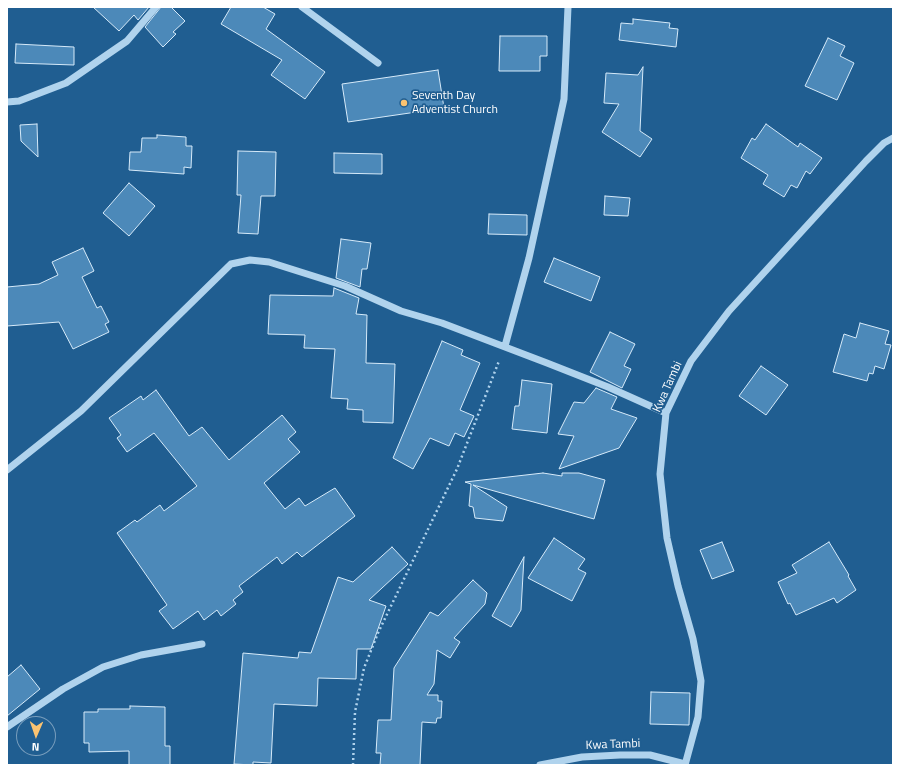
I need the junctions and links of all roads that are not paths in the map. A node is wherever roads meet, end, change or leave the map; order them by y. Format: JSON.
{"nodes":[{"id":1,"x":156,"y":7,"type":"edge"},
{"id":2,"x":302,"y":7,"type":"edge"},
{"id":3,"x":568,"y":7,"type":"edge"},
{"id":4,"x":378,"y":63,"type":"dead end"},
{"id":5,"x":7,"y":102,"type":"edge"},
{"id":6,"x":893,"y":138,"type":"edge"},
{"id":7,"x":505,"y":346,"type":"junction"},
{"id":8,"x":666,"y":413,"type":"junction"},
{"id":9,"x":7,"y":470,"type":"edge"},
{"id":10,"x":202,"y":644,"type":"dead end"},
{"id":11,"x":7,"y":727,"type":"edge"},
{"id":12,"x":540,"y":765,"type":"edge"},
{"id":13,"x":685,"y":765,"type":"edge"}],
"edges":[{"from":1,"to":5,"type":"street"},
{"from":2,"to":4,"type":"street"},
{"from":3,"to":7,"type":"street"},
{"from":6,"to":8,"type":"street","name":"Kwa Tambi"},
{"from":7,"to":8,"type":"street"},
{"from":7,"to":9,"type":"street"},
{"from":8,"to":13,"type":"street","name":"Kwa Tambi"},
{"from":10,"to":11,"type":"street"},
{"from":12,"to":13,"type":"street","name":"Kwa Tambi"}]}
